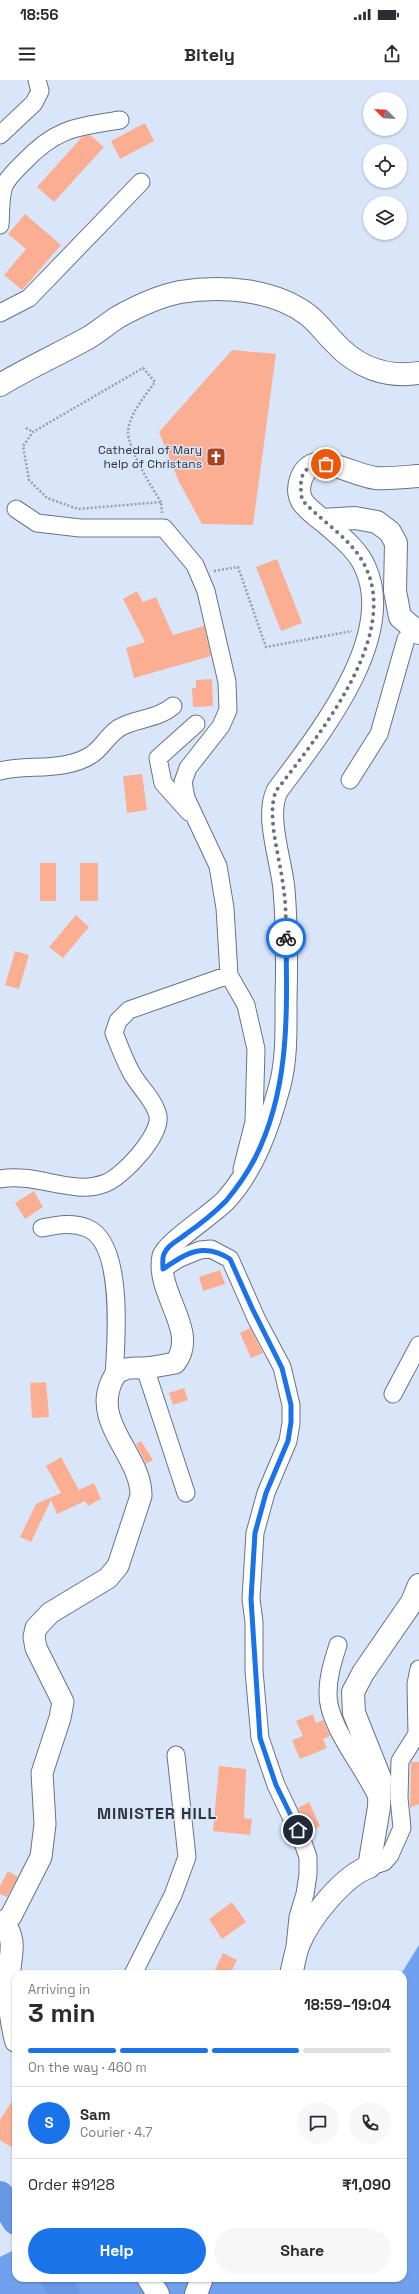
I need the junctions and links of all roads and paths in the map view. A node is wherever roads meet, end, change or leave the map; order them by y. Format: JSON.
{"nodes":[{"id":1,"x":37,"y":80,"type":"edge"},
{"id":2,"x":120,"y":120,"type":"dead end"},
{"id":3,"x":0,"y":135,"type":"edge"},
{"id":4,"x":141,"y":182,"type":"dead end"},
{"id":5,"x":0,"y":226,"type":"edge"},
{"id":6,"x":0,"y":313,"type":"edge"},
{"id":7,"x":419,"y":373,"type":"edge"},
{"id":8,"x":0,"y":385,"type":"edge"},
{"id":9,"x":26,"y":428,"type":"dead end"},
{"id":10,"x":33,"y":432,"type":"junction"},
{"id":11,"x":419,"y":476,"type":"edge"},
{"id":12,"x":160,"y":502,"type":"junction"},
{"id":13,"x":16,"y":509,"type":"dead end"},
{"id":14,"x":322,"y":520,"type":"junction"},
{"id":15,"x":164,"y":528,"type":"junction"},
{"id":16,"x":198,"y":573,"type":"junction"},
{"id":17,"x":372,"y":627,"type":"junction"},
{"id":18,"x":415,"y":640,"type":"edge"},
{"id":19,"x":173,"y":706,"type":"dead end"},
{"id":20,"x":196,"y":724,"type":"dead end"},
{"id":21,"x":0,"y":771,"type":"edge"},
{"id":22,"x":350,"y":780,"type":"dead end"},
{"id":23,"x":196,"y":819,"type":"junction"},
{"id":24,"x":229,"y":975,"type":"junction"},
{"id":25,"x":0,"y":1179,"type":"edge"},
{"id":26,"x":238,"y":1184,"type":"junction"},
{"id":27,"x":42,"y":1228,"type":"dead end"},
{"id":28,"x":163,"y":1269,"type":"junction"},
{"id":29,"x":419,"y":1345,"type":"edge"},
{"id":30,"x":144,"y":1368,"type":"junction"},
{"id":31,"x":114,"y":1376,"type":"junction"},
{"id":32,"x":393,"y":1394,"type":"dead end"},
{"id":33,"x":186,"y":1493,"type":"dead end"},
{"id":34,"x":419,"y":1585,"type":"edge"},
{"id":35,"x":338,"y":1645,"type":"dead end"},
{"id":36,"x":419,"y":1669,"type":"edge"},
{"id":37,"x":176,"y":1755,"type":"dead end"},
{"id":38,"x":379,"y":1803,"type":"junction"},
{"id":39,"x":369,"y":1867,"type":"junction"},
{"id":40,"x":2,"y":1924,"type":"edge"},
{"id":41,"x":292,"y":1969,"type":"edge"},
{"id":42,"x":134,"y":1970,"type":"edge"},
{"id":43,"x":12,"y":2016,"type":"edge"},
{"id":44,"x":150,"y":2282,"type":"edge"},
{"id":45,"x":200,"y":2282,"type":"edge"},
{"id":46,"x":158,"y":2294,"type":"edge"},
{"id":47,"x":196,"y":2294,"type":"edge"}],
"edges":[{"from":1,"to":3,"type":"street"},
{"from":2,"to":5,"type":"street"},
{"from":4,"to":6,"type":"street"},
{"from":7,"to":8,"type":"main road"},
{"from":9,"to":10,"type":"path"},
{"from":10,"to":12,"type":"path"},
{"from":10,"to":12,"type":"path"},
{"from":11,"to":14,"type":"main road"},
{"from":12,"to":15,"type":"path"},
{"from":13,"to":15,"type":"street"},
{"from":14,"to":17,"type":"street"},
{"from":14,"to":18,"type":"main road"},
{"from":15,"to":16,"type":"street"},
{"from":16,"to":17,"type":"path"},
{"from":16,"to":23,"type":"street"},
{"from":17,"to":26,"type":"street"},
{"from":18,"to":22,"type":"street"},
{"from":19,"to":21,"type":"street"},
{"from":20,"to":23,"type":"street"},
{"from":23,"to":24,"type":"street"},
{"from":24,"to":25,"type":"street"},
{"from":24,"to":26,"type":"street"},
{"from":26,"to":28,"type":"street"},
{"from":27,"to":31,"type":"street"},
{"from":28,"to":30,"type":"street"},
{"from":28,"to":41,"type":"street"},
{"from":29,"to":32,"type":"street"},
{"from":30,"to":31,"type":"street"},
{"from":30,"to":33,"type":"street"},
{"from":31,"to":40,"type":"street"},
{"from":34,"to":38,"type":"main road"},
{"from":35,"to":38,"type":"street"},
{"from":36,"to":39,"type":"street"},
{"from":37,"to":42,"type":"street"},
{"from":38,"to":39,"type":"main road"},
{"from":39,"to":41,"type":"main road"},
{"from":40,"to":43,"type":"main road"},
{"from":44,"to":46,"type":"main road"},
{"from":45,"to":47,"type":"main road"}]}
